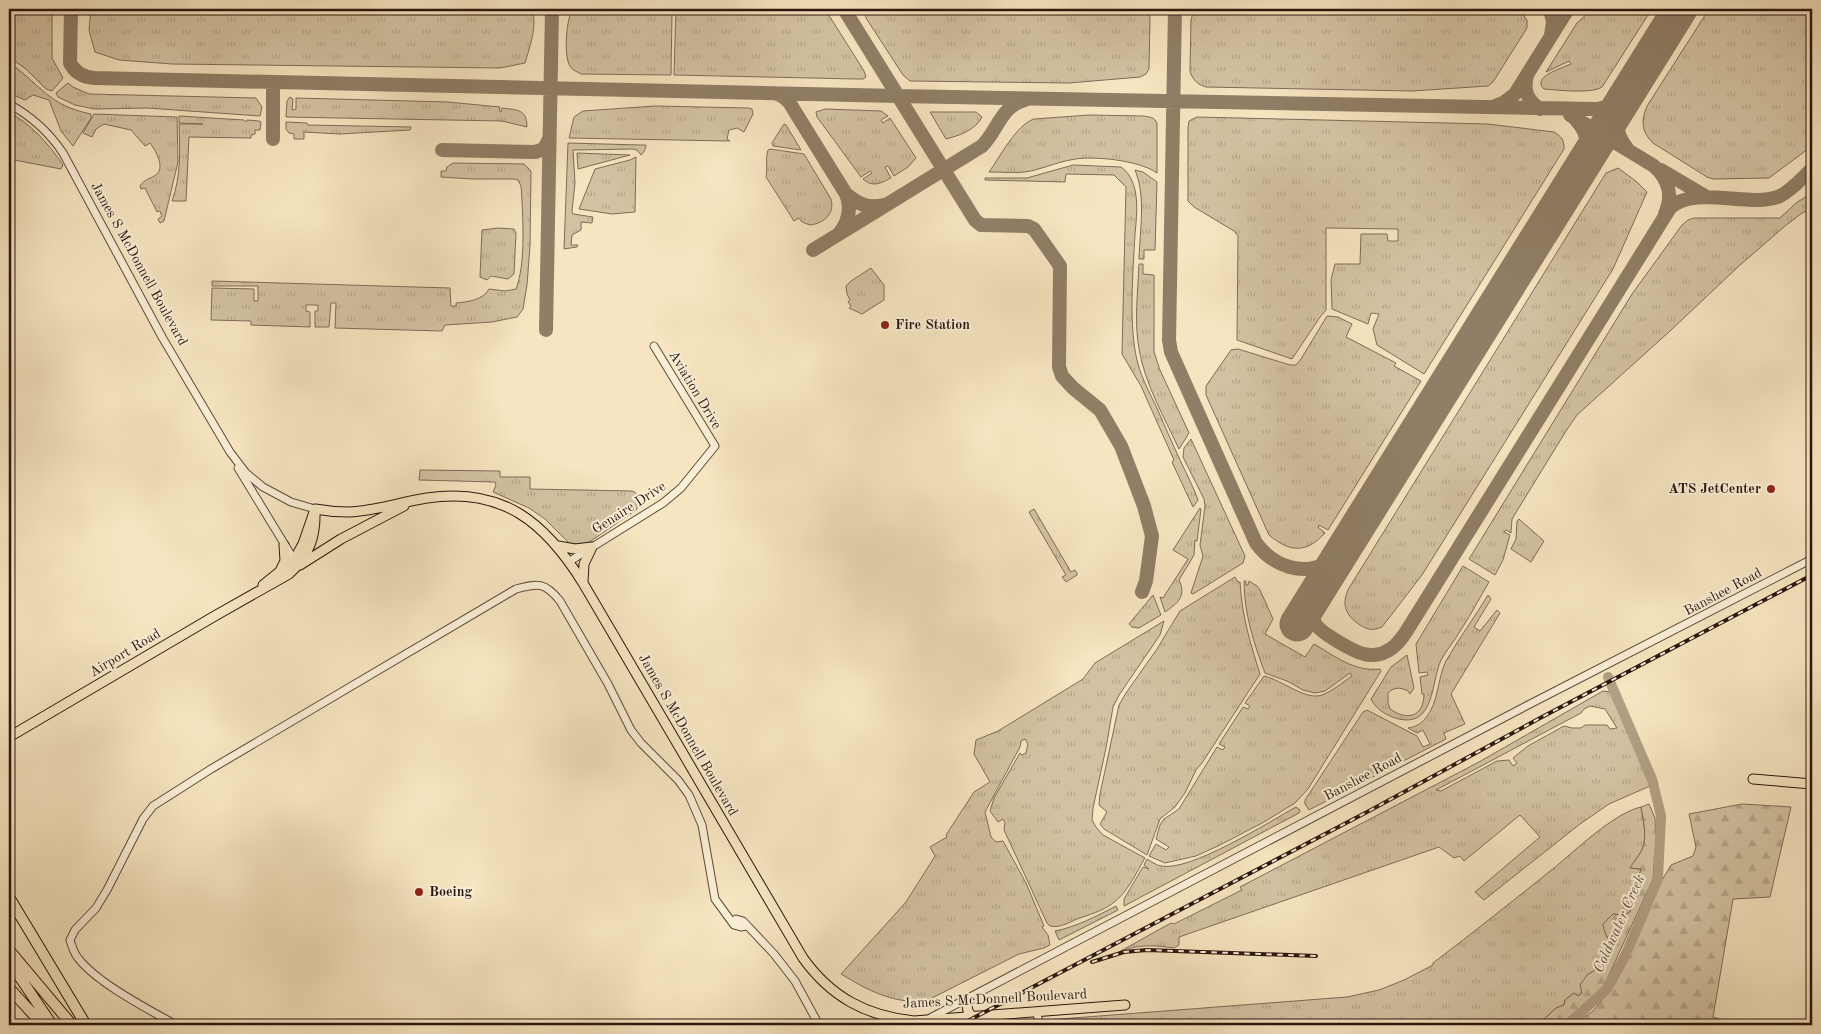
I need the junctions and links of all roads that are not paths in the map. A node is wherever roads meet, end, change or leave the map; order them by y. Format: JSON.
{"nodes":[{"id":1,"x":9,"y":104,"type":"edge"},
{"id":2,"x":654,"y":346,"type":"dead end"},
{"id":3,"x":715,"y":446,"type":"joint"},
{"id":4,"x":230,"y":452,"type":"junction"},
{"id":5,"x":422,"y":499,"type":"junction"},
{"id":6,"x":315,"y":509,"type":"junction"},
{"id":7,"x":284,"y":545,"type":"junction"},
{"id":8,"x":558,"y":546,"type":"junction"},
{"id":9,"x":592,"y":547,"type":"junction"},
{"id":10,"x":1812,"y":559,"type":"edge"},
{"id":11,"x":570,"y":561,"type":"junction"},
{"id":12,"x":296,"y":563,"type":"junction"},
{"id":13,"x":280,"y":571,"type":"junction"},
{"id":14,"x":583,"y":583,"type":"junction"},
{"id":15,"x":255,"y":592,"type":"junction"},
{"id":16,"x":9,"y":737,"type":"edge"},
{"id":17,"x":1753,"y":779,"type":"dead end"},
{"id":18,"x":1812,"y":784,"type":"edge"},
{"id":19,"x":9,"y":897,"type":"edge"},
{"id":20,"x":9,"y":950,"type":"edge"},
{"id":21,"x":9,"y":961,"type":"edge"},
{"id":22,"x":9,"y":988,"type":"edge"},
{"id":23,"x":966,"y":999,"type":"junction"},
{"id":24,"x":1125,"y":1005,"type":"dead end"},
{"id":25,"x":1037,"y":1012,"type":"junction"},
{"id":26,"x":972,"y":1017,"type":"junction"},
{"id":27,"x":928,"y":1020,"type":"junction"},
{"id":28,"x":44,"y":1025,"type":"edge"},
{"id":29,"x":52,"y":1025,"type":"edge"},
{"id":30,"x":72,"y":1025,"type":"edge"},
{"id":31,"x":86,"y":1025,"type":"edge"},
{"id":32,"x":176,"y":1025,"type":"edge"},
{"id":33,"x":819,"y":1025,"type":"edge"},
{"id":34,"x":1039,"y":1025,"type":"edge"}],
"edges":[{"from":1,"to":4,"type":"street","name":"James S McDonnell Boulevard"},
{"from":2,"to":3,"type":"street","name":"Aviation Drive"},
{"from":3,"to":9,"type":"street","name":"Genaire Drive"},
{"from":4,"to":6,"type":"street","name":"James S McDonnell Boulevard"},
{"from":4,"to":7,"type":"street","name":"James S McDonnell Boulevard"},
{"from":5,"to":6,"type":"main road","name":"James S McDonnell Boulevard"},
{"from":5,"to":8,"type":"main road","name":"James S McDonnell Boulevard"},
{"from":5,"to":12,"type":"main road","name":"Airport Road"},
{"from":6,"to":12,"type":"main road","name":"Airport Road"},
{"from":7,"to":12,"type":"street","name":"James S McDonnell Boulevard"},
{"from":7,"to":13,"type":"main road"},
{"from":8,"to":9,"type":"main road"},
{"from":8,"to":11,"type":"main road","name":"James S McDonnell Boulevard"},
{"from":9,"to":11,"type":"street","name":"Genaire Drive"},
{"from":9,"to":14,"type":"main road"},
{"from":10,"to":23,"type":"street","name":"Banshee Road"},
{"from":11,"to":14,"type":"main road","name":"James S McDonnell Boulevard"},
{"from":12,"to":13,"type":"main road","name":"Airport Road"},
{"from":12,"to":15,"type":"main road","name":"Airport Road"},
{"from":13,"to":15,"type":"main road","name":"Airport Road"},
{"from":14,"to":27,"type":"main road","name":"James S McDonnell Boulevard"},
{"from":15,"to":16,"type":"main road","name":"Airport Road"},
{"from":17,"to":18,"type":"main road"},
{"from":19,"to":31,"type":"highway"},
{"from":20,"to":30,"type":"highway"},
{"from":21,"to":29,"type":"highway"},
{"from":22,"to":28,"type":"highway"},
{"from":23,"to":26,"type":"main road"},
{"from":23,"to":27,"type":"street","name":"Banshee Road"},
{"from":24,"to":25,"type":"main road","name":"James S McDonnell Boulevard"},
{"from":25,"to":26,"type":"main road","name":"James S McDonnell Boulevard"},
{"from":25,"to":34,"type":"street"},
{"from":26,"to":27,"type":"main road","name":"James S McDonnell Boulevard"},
{"from":32,"to":33,"type":"street"}]}
